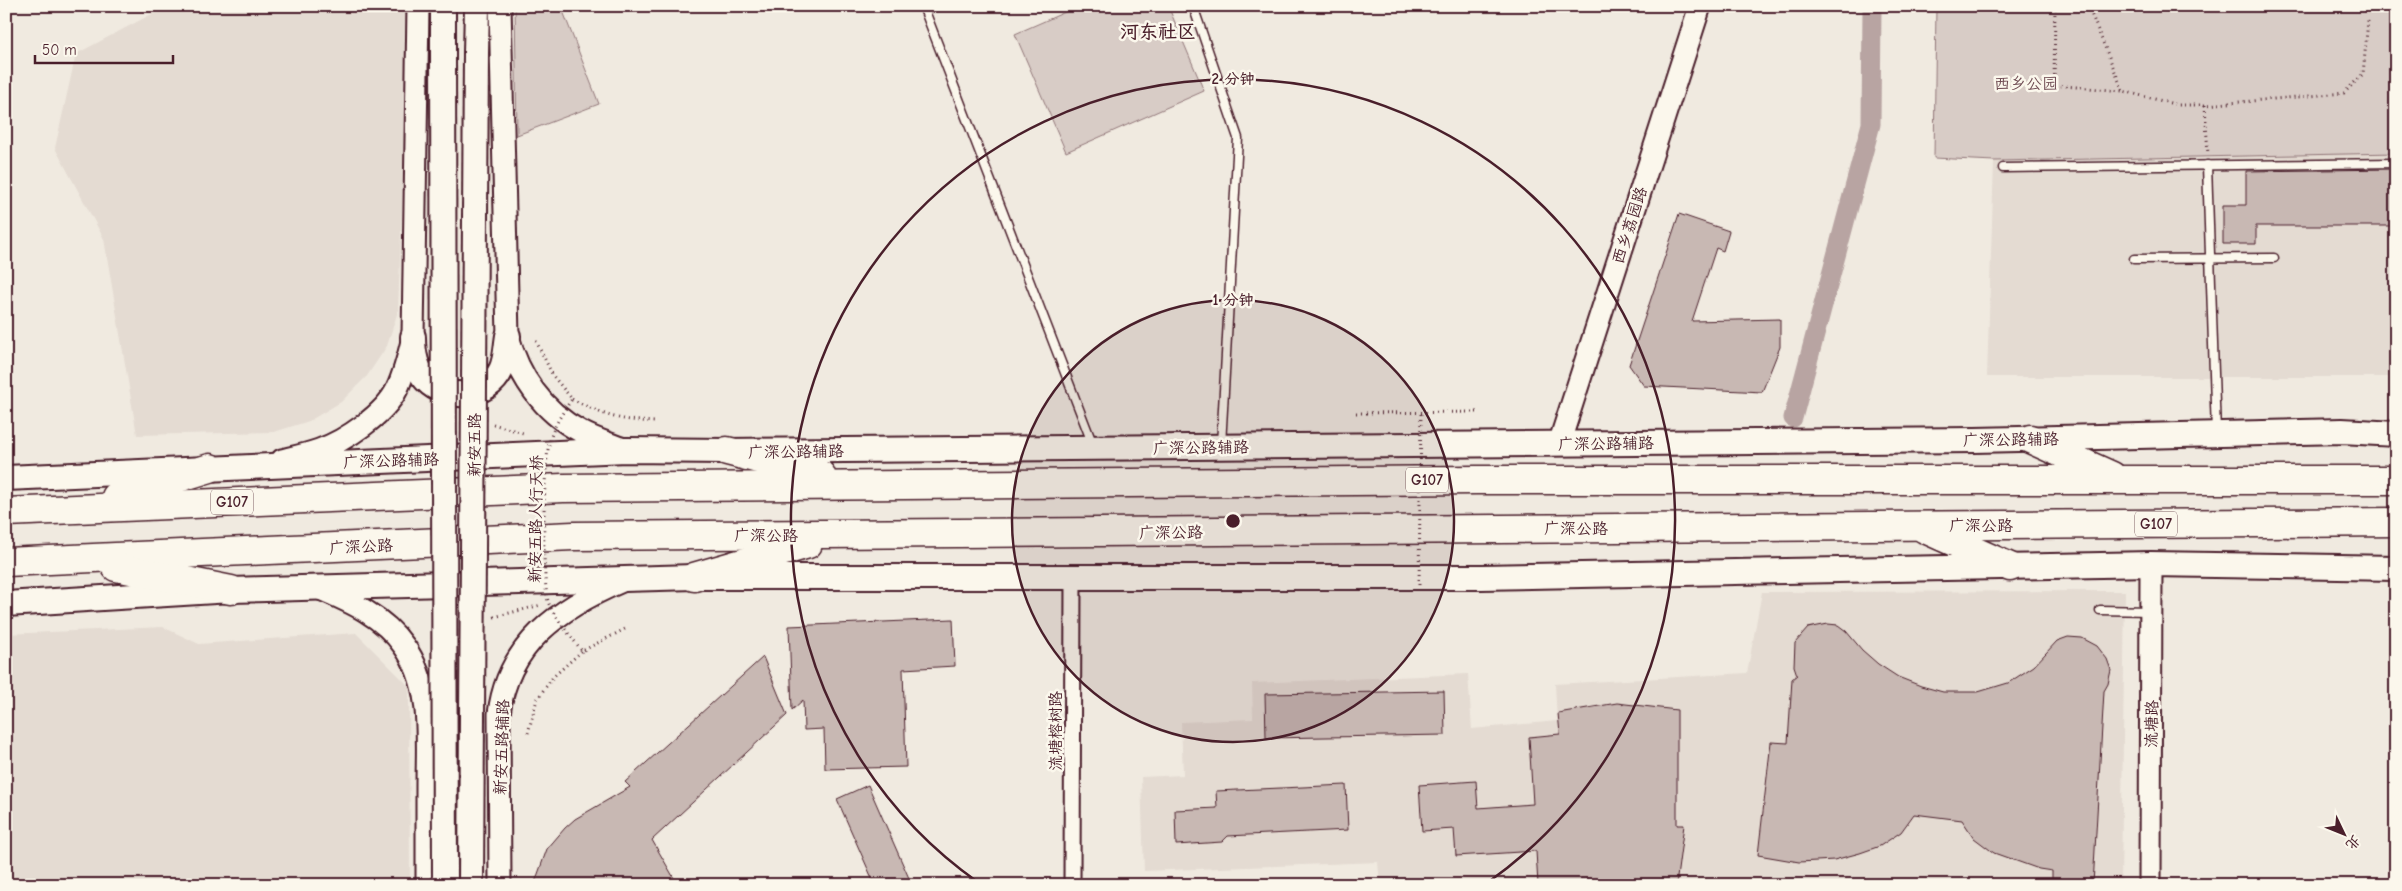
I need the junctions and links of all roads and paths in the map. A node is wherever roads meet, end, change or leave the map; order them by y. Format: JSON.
{"nodes":[{"id":1,"x":418,"y":6,"type":"edge"},
{"id":2,"x":443,"y":6,"type":"edge"},
{"id":3,"x":477,"y":6,"type":"edge"},
{"id":4,"x":500,"y":6,"type":"edge"},
{"id":5,"x":923,"y":6,"type":"edge"},
{"id":6,"x":1193,"y":6,"type":"edge"},
{"id":7,"x":1700,"y":6,"type":"edge"},
{"id":8,"x":2055,"y":6,"type":"edge"},
{"id":9,"x":2088,"y":6,"type":"edge"},
{"id":10,"x":2368,"y":20,"type":"dead end"},
{"id":11,"x":2016,"y":82,"type":"dead end"},
{"id":12,"x":2054,"y":85,"type":"junction"},
{"id":13,"x":2123,"y":91,"type":"junction"},
{"id":14,"x":2205,"y":105,"type":"junction"},
{"id":15,"x":2396,"y":163,"type":"edge"},
{"id":16,"x":2207,"y":165,"type":"junction"},
{"id":17,"x":2003,"y":168,"type":"dead end"},
{"id":18,"x":2274,"y":258,"type":"dead end"},
{"id":19,"x":2134,"y":259,"type":"dead end"},
{"id":20,"x":2210,"y":259,"type":"junction"},
{"id":21,"x":508,"y":336,"type":"junction"},
{"id":22,"x":413,"y":337,"type":"junction"},
{"id":23,"x":536,"y":342,"type":"dead end"},
{"id":24,"x":572,"y":399,"type":"junction"},
{"id":25,"x":1420,"y":412,"type":"junction"},
{"id":26,"x":1481,"y":412,"type":"dead end"},
{"id":27,"x":1356,"y":413,"type":"dead end"},
{"id":28,"x":485,"y":421,"type":"dead end"},
{"id":29,"x":656,"y":422,"type":"dead end"},
{"id":30,"x":2396,"y":434,"type":"edge"},
{"id":31,"x":531,"y":435,"type":"dead end"},
{"id":32,"x":2216,"y":435,"type":"junction"},
{"id":33,"x":540,"y":438,"type":"dead end"},
{"id":34,"x":2030,"y":439,"type":"junction"},
{"id":35,"x":550,"y":441,"type":"junction"},
{"id":36,"x":1559,"y":444,"type":"junction"},
{"id":37,"x":1221,"y":447,"type":"junction"},
{"id":38,"x":1094,"y":448,"type":"junction"},
{"id":39,"x":626,"y":450,"type":"junction"},
{"id":40,"x":727,"y":452,"type":"junction"},
{"id":41,"x":260,"y":466,"type":"junction"},
{"id":42,"x":210,"y":468,"type":"junction"},
{"id":43,"x":6,"y":478,"type":"edge"},
{"id":44,"x":2120,"y":480,"type":"junction"},
{"id":45,"x":2396,"y":480,"type":"edge"},
{"id":46,"x":859,"y":484,"type":"junction"},
{"id":47,"x":80,"y":509,"type":"junction"},
{"id":48,"x":6,"y":512,"type":"edge"},
{"id":49,"x":2396,"y":522,"type":"edge"},
{"id":50,"x":1917,"y":526,"type":"junction"},
{"id":51,"x":840,"y":535,"type":"junction"},
{"id":52,"x":75,"y":558,"type":"junction"},
{"id":53,"x":6,"y":562,"type":"edge"},
{"id":54,"x":2151,"y":564,"type":"junction"},
{"id":55,"x":2010,"y":567,"type":"junction"},
{"id":56,"x":2396,"y":568,"type":"edge"},
{"id":57,"x":694,"y":577,"type":"junction"},
{"id":58,"x":1074,"y":577,"type":"junction"},
{"id":59,"x":626,"y":579,"type":"junction"},
{"id":60,"x":1420,"y":585,"type":"dead end"},
{"id":61,"x":318,"y":588,"type":"junction"},
{"id":62,"x":231,"y":590,"type":"junction"},
{"id":63,"x":549,"y":602,"type":"junction"},
{"id":64,"x":6,"y":604,"type":"edge"},
{"id":65,"x":2100,"y":610,"type":"dead end"},
{"id":66,"x":2152,"y":611,"type":"junction"},
{"id":67,"x":492,"y":618,"type":"dead end"},
{"id":68,"x":627,"y":628,"type":"dead end"},
{"id":69,"x":582,"y":652,"type":"junction"},
{"id":70,"x":528,"y":732,"type":"dead end"},
{"id":71,"x":427,"y":885,"type":"edge"},
{"id":72,"x":445,"y":885,"type":"edge"},
{"id":73,"x":471,"y":885,"type":"edge"},
{"id":74,"x":500,"y":885,"type":"edge"},
{"id":75,"x":1072,"y":885,"type":"edge"},
{"id":76,"x":2150,"y":885,"type":"edge"}],
"edges":[{"from":1,"to":22,"type":"main road"},
{"from":2,"to":72,"type":"main road","name":"新安五路","bridge":true},
{"from":3,"to":73,"type":"main road","name":"新安五路","bridge":true},
{"from":4,"to":21,"type":"main road"},
{"from":5,"to":38,"type":"lane"},
{"from":6,"to":37,"type":"lane"},
{"from":7,"to":36,"type":"main road","name":"西乡荔园路"},
{"from":8,"to":12,"type":"path"},
{"from":9,"to":13,"type":"path"},
{"from":10,"to":14,"type":"path"},
{"from":11,"to":12,"type":"path"},
{"from":12,"to":13,"type":"path"},
{"from":13,"to":14,"type":"path"},
{"from":14,"to":16,"type":"path"},
{"from":15,"to":16,"type":"lane"},
{"from":16,"to":17,"type":"lane"},
{"from":16,"to":20,"type":"lane"},
{"from":18,"to":20,"type":"lane"},
{"from":19,"to":20,"type":"lane"},
{"from":20,"to":32,"type":"lane"},
{"from":21,"to":22,"type":"main road"},
{"from":21,"to":39,"type":"main road"},
{"from":22,"to":41,"type":"main road"},
{"from":23,"to":24,"type":"path","bridge":true},
{"from":24,"to":29,"type":"path"},
{"from":24,"to":35,"type":"path","name":"新安五路人行天桥","bridge":true},
{"from":25,"to":26,"type":"path"},
{"from":25,"to":27,"type":"path"},
{"from":25,"to":60,"type":"path","bridge":true},
{"from":28,"to":31,"type":"path"},
{"from":30,"to":32,"type":"main road","name":"广深公路辅路"},
{"from":32,"to":34,"type":"main road","name":"广深公路辅路"},
{"from":33,"to":35,"type":"path"},
{"from":34,"to":36,"type":"main road","name":"广深公路辅路"},
{"from":34,"to":44,"type":"highway"},
{"from":35,"to":63,"type":"path","name":"新安五路人行天桥","bridge":true},
{"from":36,"to":37,"type":"main road","name":"广深公路辅路"},
{"from":37,"to":38,"type":"main road","name":"广深公路辅路"},
{"from":38,"to":40,"type":"main road","name":"广深公路辅路"},
{"from":39,"to":40,"type":"main road","name":"广深公路辅路"},
{"from":39,"to":41,"type":"main road","name":"广深公路辅路"},
{"from":40,"to":46,"type":"highway"},
{"from":41,"to":42,"type":"main road","name":"广深公路辅路"},
{"from":42,"to":43,"type":"main road","name":"广深公路辅路"},
{"from":42,"to":47,"type":"highway"},
{"from":44,"to":45,"type":"highway","number":"G107"},
{"from":44,"to":46,"type":"highway","number":"G107"},
{"from":46,"to":47,"type":"highway","number":"G107"},
{"from":47,"to":48,"type":"highway","number":"G107"},
{"from":49,"to":50,"type":"highway","name":"广深公路","number":"G107"},
{"from":50,"to":51,"type":"highway","name":"广深公路","number":"G107"},
{"from":50,"to":55,"type":"highway"},
{"from":51,"to":52,"type":"highway","name":"广深公路","number":"G107"},
{"from":51,"to":57,"type":"highway"},
{"from":52,"to":53,"type":"highway","name":"广深公路","number":"G107"},
{"from":52,"to":62,"type":"highway"},
{"from":54,"to":55,"type":"main road"},
{"from":54,"to":56,"type":"main road"},
{"from":54,"to":66,"type":"main road","name":"流塘路"},
{"from":55,"to":58,"type":"main road"},
{"from":57,"to":58,"type":"main road"},
{"from":57,"to":59,"type":"main road"},
{"from":58,"to":75,"type":"street","name":"流塘榕树路"},
{"from":59,"to":61,"type":"main road"},
{"from":59,"to":74,"type":"main road","name":"新安五路辅路"},
{"from":61,"to":62,"type":"main road"},
{"from":61,"to":71,"type":"main road"},
{"from":62,"to":64,"type":"main road"},
{"from":63,"to":67,"type":"path"},
{"from":63,"to":69,"type":"path","name":"新安五路人行天桥","bridge":true},
{"from":65,"to":66,"type":"lane"},
{"from":66,"to":76,"type":"main road","name":"流塘路"},
{"from":68,"to":69,"type":"path","bridge":true},
{"from":69,"to":70,"type":"path"}]}
